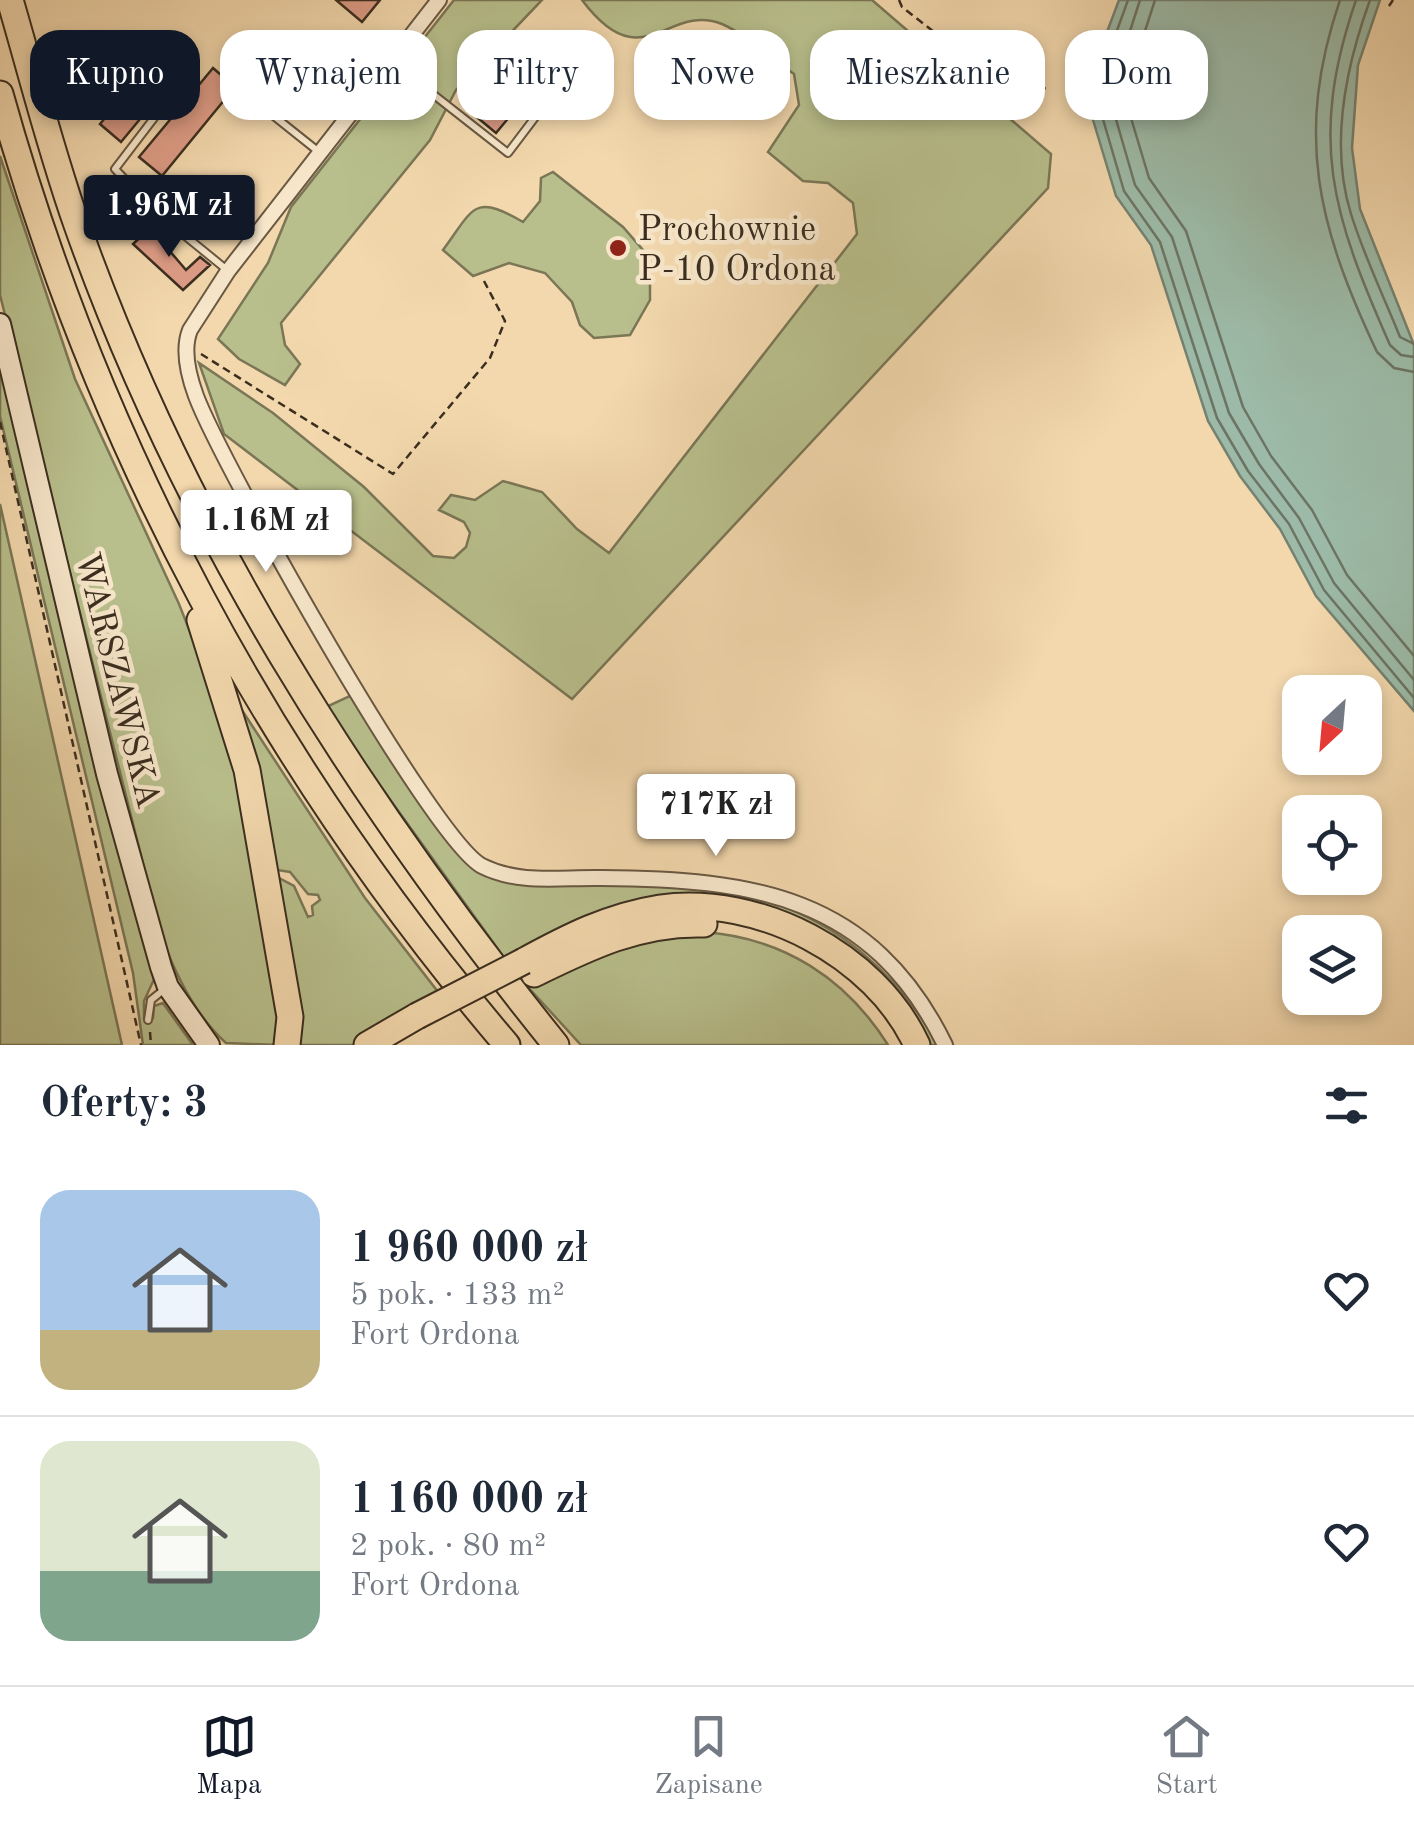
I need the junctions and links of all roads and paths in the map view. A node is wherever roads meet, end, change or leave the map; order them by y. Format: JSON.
{"nodes":[{"id":1,"x":10,"y":0,"type":"edge"},
{"id":2,"x":439,"y":0,"type":"edge"},
{"id":3,"x":899,"y":0,"type":"edge"},
{"id":4,"x":1393,"y":0,"type":"edge"},
{"id":5,"x":1389,"y":6,"type":"dead end"},
{"id":6,"x":415,"y":30,"type":"edge"},
{"id":7,"x":1048,"y":89,"type":"dead end"},
{"id":8,"x":0,"y":94,"type":"edge"},
{"id":9,"x":437,"y":97,"type":"edge"},
{"id":10,"x":457,"y":113,"type":"edge"},
{"id":11,"x":152,"y":120,"type":"edge"},
{"id":12,"x":279,"y":120,"type":"edge"},
{"id":13,"x":345,"y":120,"type":"edge"},
{"id":14,"x":466,"y":120,"type":"edge"},
{"id":15,"x":533,"y":120,"type":"edge"},
{"id":16,"x":320,"y":153,"type":"junction"},
{"id":17,"x":228,"y":270,"type":"junction"},
{"id":18,"x":484,"y":281,"type":"dead end"},
{"id":19,"x":0,"y":324,"type":"edge"},
{"id":20,"x":186,"y":339,"type":"junction"},
{"id":21,"x":0,"y":422,"type":"edge"},
{"id":22,"x":188,"y":576,"type":"junction"},
{"id":23,"x":529,"y":968,"type":"junction"},
{"id":24,"x":168,"y":987,"type":"junction"},
{"id":25,"x":148,"y":1020,"type":"joint"},
{"id":26,"x":423,"y":1023,"type":"junction"},
{"id":27,"x":210,"y":1043,"type":"edge"},
{"id":28,"x":141,"y":1045,"type":"edge"},
{"id":29,"x":151,"y":1045,"type":"edge"},
{"id":30,"x":287,"y":1045,"type":"edge"},
{"id":31,"x":368,"y":1045,"type":"edge"},
{"id":32,"x":402,"y":1045,"type":"edge"},
{"id":33,"x":507,"y":1045,"type":"edge"},
{"id":34,"x":556,"y":1045,"type":"edge"},
{"id":35,"x":901,"y":1045,"type":"edge"},
{"id":36,"x":917,"y":1045,"type":"edge"},
{"id":37,"x":944,"y":1045,"type":"edge"}],
"edges":[{"from":1,"to":34,"type":"highway"},
{"from":2,"to":6,"type":"street"},
{"from":3,"to":7,"type":"path"},
{"from":4,"to":5,"type":"path"},
{"from":8,"to":22,"type":"highway"},
{"from":9,"to":10,"type":"lane"},
{"from":11,"to":17,"type":"lane"},
{"from":12,"to":16,"type":"lane"},
{"from":13,"to":16,"type":"street"},
{"from":14,"to":15,"type":"lane"},
{"from":16,"to":17,"type":"street"},
{"from":17,"to":20,"type":"street"},
{"from":18,"to":20,"type":"path"},
{"from":19,"to":24,"type":"main road","name":"WARSZAWSKA"},
{"from":20,"to":37,"type":"street"},
{"from":21,"to":28,"type":"path"},
{"from":22,"to":30,"type":"highway"},
{"from":22,"to":33,"type":"highway"},
{"from":23,"to":26,"type":"highway"},
{"from":23,"to":35,"type":"highway"},
{"from":23,"to":36,"type":"highway"},
{"from":24,"to":25,"type":"lane"},
{"from":24,"to":27,"type":"main road","name":"WARSZAWSKA"},
{"from":25,"to":29,"type":"path"},
{"from":26,"to":31,"type":"highway"},
{"from":26,"to":32,"type":"highway"}]}
